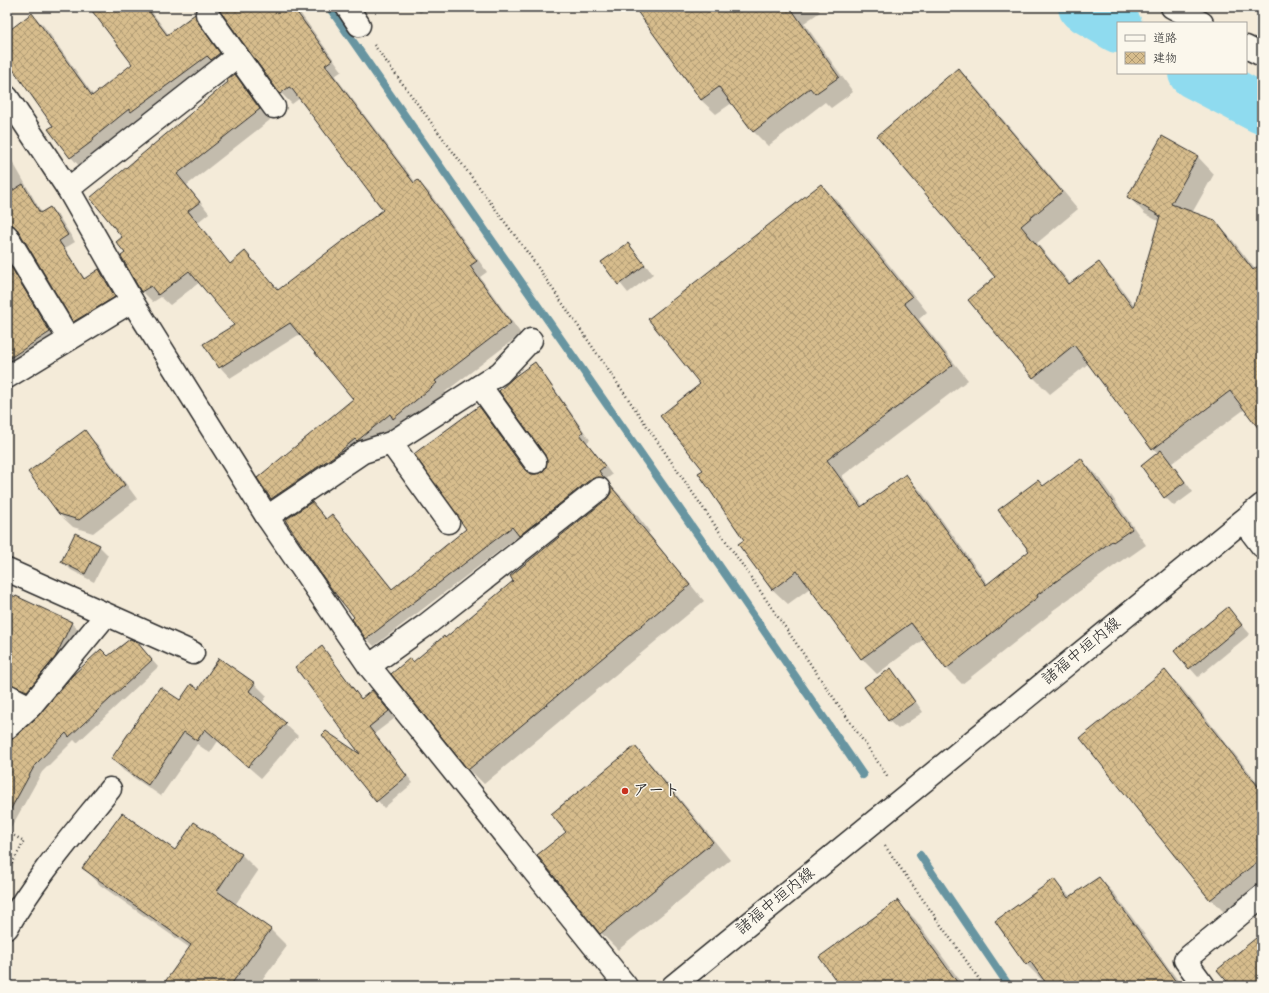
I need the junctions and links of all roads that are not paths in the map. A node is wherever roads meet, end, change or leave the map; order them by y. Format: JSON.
{"nodes":[{"id":1,"x":346,"y":7,"type":"edge"},
{"id":2,"x":1172,"y":7,"type":"edge"},
{"id":3,"x":207,"y":14,"type":"dead end"},
{"id":4,"x":1200,"y":22,"type":"edge"},
{"id":5,"x":359,"y":25,"type":"road end"},
{"id":6,"x":1247,"y":48,"type":"edge"},
{"id":7,"x":1262,"y":55,"type":"edge"},
{"id":8,"x":237,"y":56,"type":"junction"},
{"id":9,"x":7,"y":97,"type":"edge"},
{"id":10,"x":274,"y":107,"type":"dead end"},
{"id":11,"x":68,"y":189,"type":"junction"},
{"id":12,"x":7,"y":236,"type":"edge"},
{"id":13,"x":132,"y":301,"type":"junction"},
{"id":14,"x":69,"y":340,"type":"junction"},
{"id":15,"x":531,"y":340,"type":"dead end"},
{"id":16,"x":7,"y":377,"type":"edge"},
{"id":17,"x":480,"y":386,"type":"junction"},
{"id":18,"x":391,"y":443,"type":"junction"},
{"id":19,"x":535,"y":462,"type":"dead end"},
{"id":20,"x":599,"y":489,"type":"dead end"},
{"id":21,"x":1262,"y":505,"type":"edge"},
{"id":22,"x":267,"y":517,"type":"junction"},
{"id":23,"x":1243,"y":521,"type":"junction"},
{"id":24,"x":448,"y":522,"type":"dead end"},
{"id":25,"x":1262,"y":546,"type":"edge"},
{"id":26,"x":7,"y":570,"type":"edge"},
{"id":27,"x":106,"y":614,"type":"junction"},
{"id":28,"x":193,"y":653,"type":"dead end"},
{"id":29,"x":370,"y":666,"type":"junction"},
{"id":30,"x":7,"y":695,"type":"edge"},
{"id":31,"x":30,"y":708,"type":"junction"},
{"id":32,"x":7,"y":728,"type":"edge"},
{"id":33,"x":110,"y":789,"type":"dead end"},
{"id":34,"x":1262,"y":896,"type":"edge"},
{"id":35,"x":7,"y":928,"type":"edge"},
{"id":36,"x":626,"y":986,"type":"edge"},
{"id":37,"x":673,"y":986,"type":"edge"},
{"id":38,"x":1204,"y":986,"type":"edge"}],
"edges":[{"from":1,"to":5,"type":"street"},
{"from":2,"to":4,"type":"street"},
{"from":3,"to":8,"type":"street"},
{"from":6,"to":7,"type":"street"},
{"from":8,"to":10,"type":"street"},
{"from":8,"to":11,"type":"street"},
{"from":9,"to":11,"type":"street"},
{"from":11,"to":13,"type":"street"},
{"from":12,"to":14,"type":"street"},
{"from":13,"to":14,"type":"street"},
{"from":13,"to":22,"type":"street"},
{"from":14,"to":16,"type":"street"},
{"from":15,"to":17,"type":"street"},
{"from":17,"to":18,"type":"street"},
{"from":17,"to":19,"type":"street"},
{"from":18,"to":22,"type":"street"},
{"from":18,"to":24,"type":"street"},
{"from":20,"to":29,"type":"street"},
{"from":21,"to":23,"type":"street","name":"諸福中垣内線"},
{"from":22,"to":29,"type":"street"},
{"from":23,"to":25,"type":"street"},
{"from":23,"to":37,"type":"street","name":"諸福中垣内線"},
{"from":26,"to":27,"type":"street"},
{"from":27,"to":28,"type":"street"},
{"from":27,"to":31,"type":"street"},
{"from":29,"to":36,"type":"street"},
{"from":30,"to":31,"type":"street"},
{"from":31,"to":32,"type":"street"},
{"from":33,"to":35,"type":"street"},
{"from":34,"to":38,"type":"street"}]}
